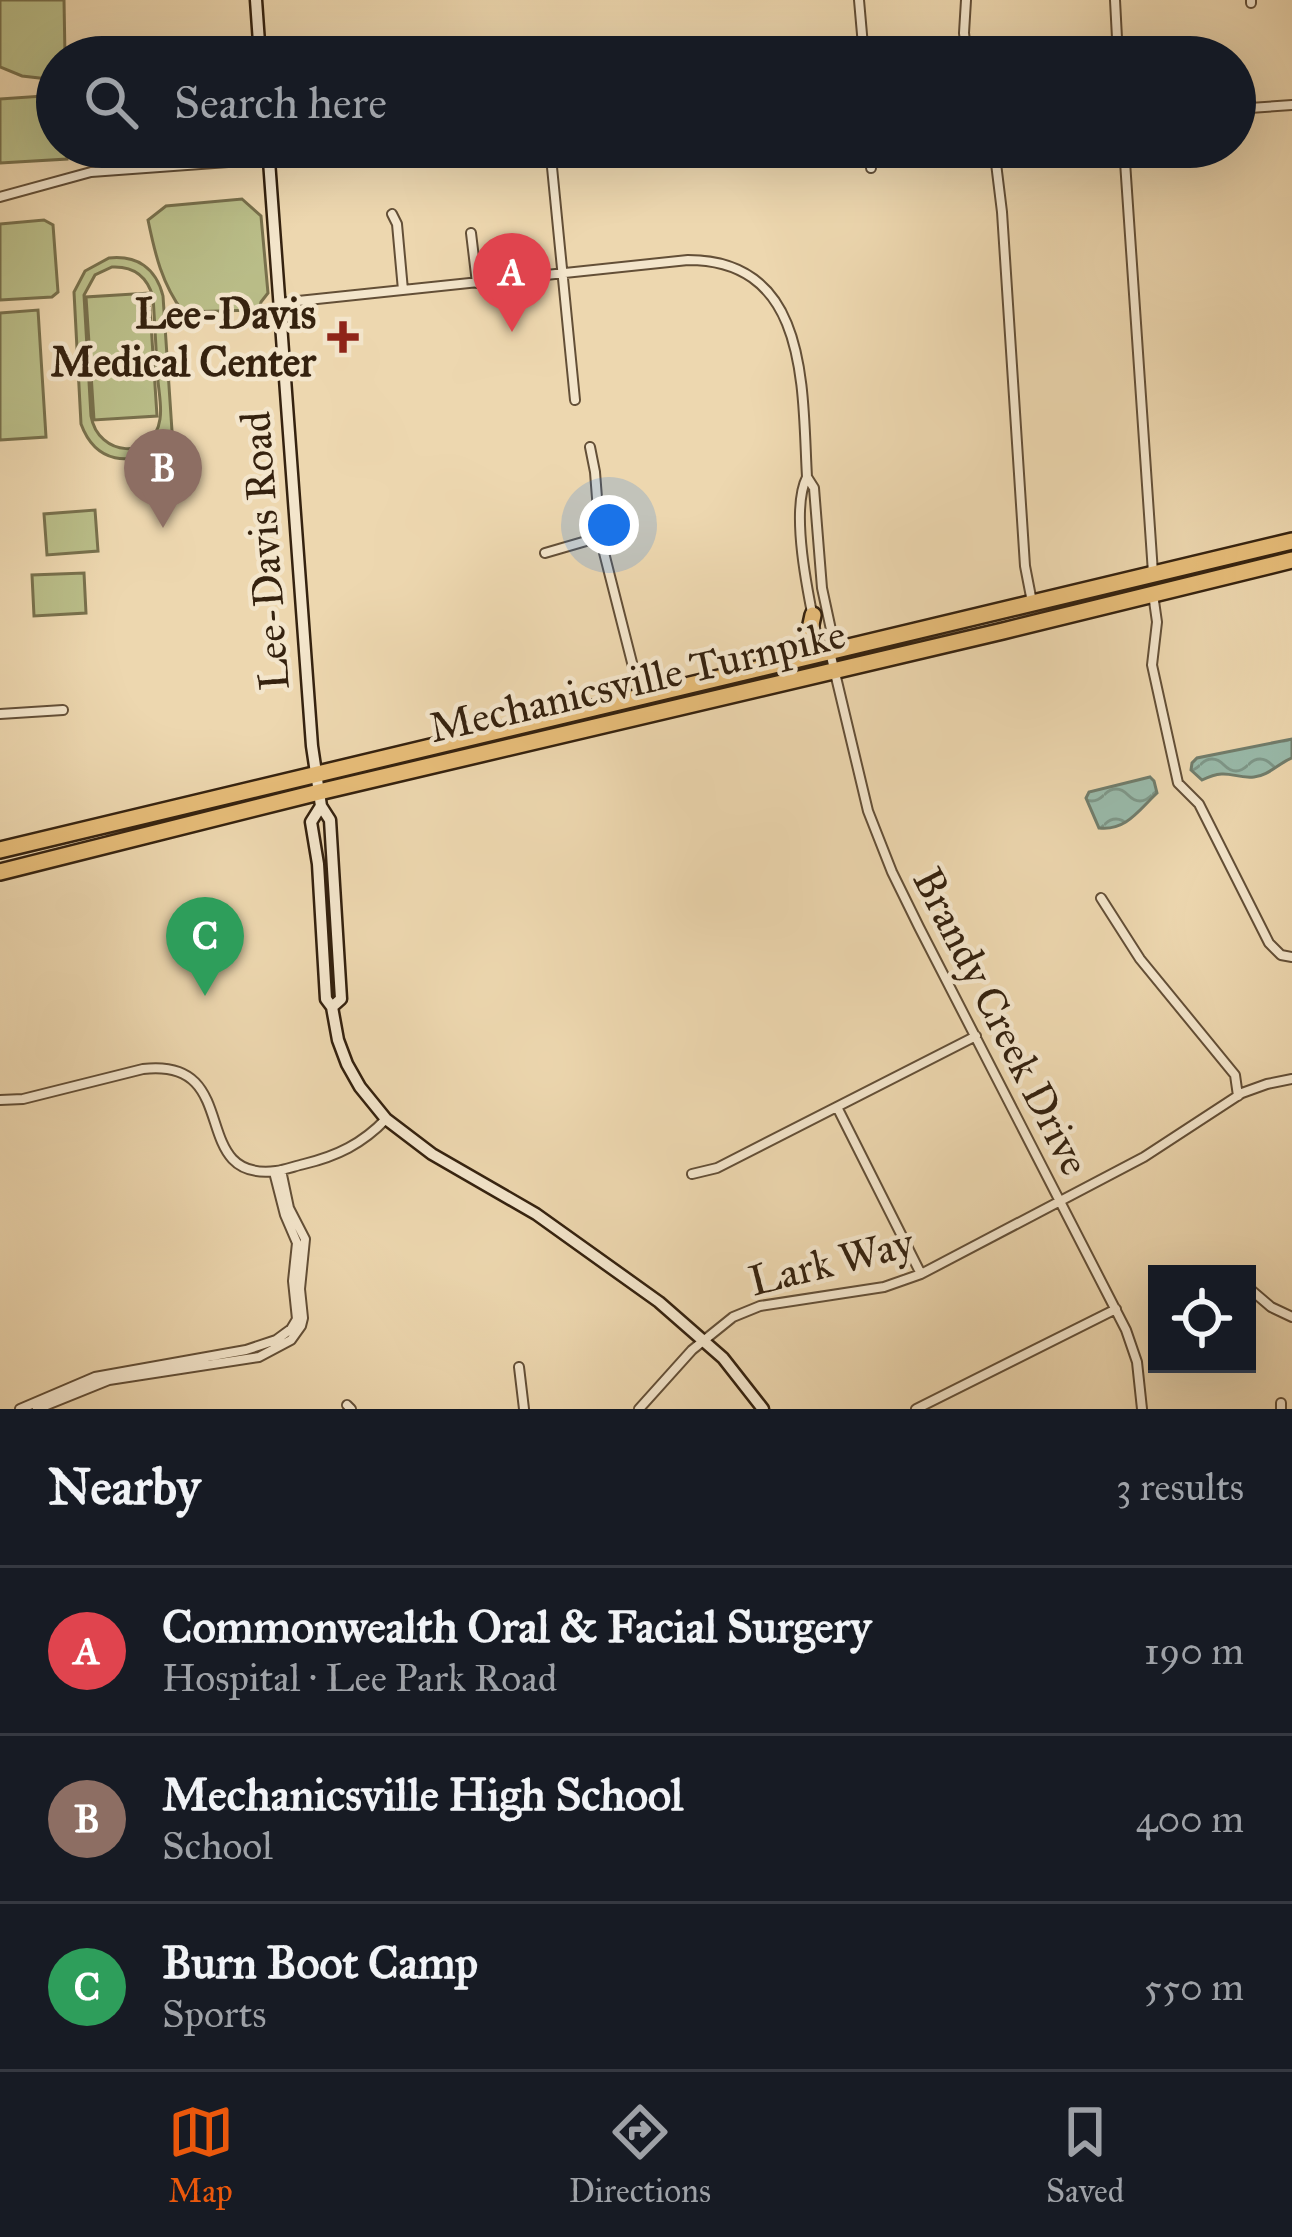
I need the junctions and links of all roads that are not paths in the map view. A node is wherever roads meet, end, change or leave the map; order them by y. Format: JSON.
{"nodes":[{"id":1,"x":256,"y":0,"type":"edge"},
{"id":2,"x":860,"y":0,"type":"edge"},
{"id":3,"x":966,"y":0,"type":"edge"},
{"id":4,"x":1114,"y":0,"type":"edge"},
{"id":5,"x":259,"y":36,"type":"edge"},
{"id":6,"x":862,"y":36,"type":"edge"},
{"id":7,"x":964,"y":36,"type":"edge"},
{"id":8,"x":1117,"y":36,"type":"edge"},
{"id":9,"x":1292,"y":105,"type":"edge"},
{"id":10,"x":1256,"y":108,"type":"edge"},
{"id":11,"x":157,"y":168,"type":"edge"},
{"id":12,"x":269,"y":168,"type":"edge"},
{"id":13,"x":552,"y":168,"type":"edge"},
{"id":14,"x":997,"y":168,"type":"edge"},
{"id":15,"x":1125,"y":168,"type":"edge"},
{"id":16,"x":0,"y":197,"type":"edge"},
{"id":17,"x":392,"y":214,"type":"dead end"},
{"id":18,"x":471,"y":233,"type":"dead end"},
{"id":19,"x":563,"y":275,"type":"junction"},
{"id":20,"x":477,"y":283,"type":"junction"},
{"id":21,"x":403,"y":290,"type":"junction"},
{"id":22,"x":279,"y":304,"type":"junction"},
{"id":23,"x":575,"y":400,"type":"dead end"},
{"id":24,"x":590,"y":447,"type":"dead end"},
{"id":25,"x":807,"y":477,"type":"junction"},
{"id":26,"x":600,"y":537,"type":"junction"},
{"id":27,"x":1292,"y":541,"type":"edge"},
{"id":28,"x":545,"y":553,"type":"dead end"},
{"id":29,"x":1292,"y":560,"type":"edge"},
{"id":30,"x":1153,"y":574,"type":"junction"},
{"id":31,"x":1153,"y":594,"type":"junction"},
{"id":32,"x":1032,"y":603,"type":"junction"},
{"id":33,"x":813,"y":615,"type":"junction"},
{"id":34,"x":830,"y":652,"type":"junction"},
{"id":35,"x":780,"y":664,"type":"junction"},
{"id":36,"x":833,"y":670,"type":"junction"},
{"id":37,"x":641,"y":695,"type":"junction"},
{"id":38,"x":63,"y":710,"type":"dead end"},
{"id":39,"x":0,"y":714,"type":"edge"},
{"id":40,"x":316,"y":774,"type":"junction"},
{"id":41,"x":320,"y":799,"type":"junction"},
{"id":42,"x":0,"y":850,"type":"edge"},
{"id":43,"x":0,"y":872,"type":"edge"},
{"id":44,"x":319,"y":896,"type":"junction"},
{"id":45,"x":1101,"y":898,"type":"dead end"},
{"id":46,"x":338,"y":942,"type":"junction"},
{"id":47,"x":1292,"y":957,"type":"edge"},
{"id":48,"x":332,"y":1007,"type":"junction"},
{"id":49,"x":976,"y":1036,"type":"junction"},
{"id":50,"x":1292,"y":1079,"type":"edge"},
{"id":51,"x":1238,"y":1096,"type":"junction"},
{"id":52,"x":0,"y":1100,"type":"edge"},
{"id":53,"x":837,"y":1107,"type":"junction"},
{"id":54,"x":386,"y":1119,"type":"junction"},
{"id":55,"x":278,"y":1171,"type":"junction"},
{"id":56,"x":692,"y":1174,"type":"dead end"},
{"id":57,"x":1060,"y":1201,"type":"junction"},
{"id":58,"x":921,"y":1274,"type":"junction"},
{"id":59,"x":1256,"y":1294,"type":"edge"},
{"id":60,"x":1116,"y":1309,"type":"junction"},
{"id":61,"x":1292,"y":1317,"type":"edge"},
{"id":62,"x":704,"y":1339,"type":"junction"},
{"id":63,"x":519,"y":1367,"type":"dead end"},
{"id":64,"x":20,"y":1409,"type":"edge"},
{"id":65,"x":37,"y":1409,"type":"edge"},
{"id":66,"x":524,"y":1409,"type":"edge"},
{"id":67,"x":639,"y":1409,"type":"edge"},
{"id":68,"x":763,"y":1409,"type":"edge"},
{"id":69,"x":916,"y":1409,"type":"edge"},
{"id":70,"x":1142,"y":1409,"type":"edge"}],
"edges":[{"from":1,"to":5,"type":"main road"},
{"from":2,"to":6,"type":"street"},
{"from":3,"to":7,"type":"street"},
{"from":4,"to":8,"type":"street"},
{"from":9,"to":10,"type":"street"},
{"from":11,"to":16,"type":"street"},
{"from":12,"to":22,"type":"main road","name":"Lee-Davis Road"},
{"from":13,"to":19,"type":"street"},
{"from":14,"to":32,"type":"street"},
{"from":15,"to":30,"type":"street"},
{"from":17,"to":21,"type":"street"},
{"from":18,"to":20,"type":"street"},
{"from":19,"to":20,"type":"street"},
{"from":19,"to":23,"type":"street"},
{"from":19,"to":25,"type":"street"},
{"from":20,"to":21,"type":"street"},
{"from":21,"to":22,"type":"street"},
{"from":22,"to":40,"type":"main road","name":"Lee-Davis Road"},
{"from":24,"to":26,"type":"street"},
{"from":25,"to":33,"type":"street"},
{"from":25,"to":34,"type":"street"},
{"from":26,"to":28,"type":"street"},
{"from":26,"to":37,"type":"street"},
{"from":27,"to":30,"type":"highway","name":"Mechanicsville Turnpike"},
{"from":29,"to":31,"type":"highway","name":"Mechanicsville Turnpike"},
{"from":30,"to":31,"type":"street"},
{"from":30,"to":32,"type":"highway","name":"Mechanicsville Turnpike"},
{"from":31,"to":36,"type":"highway","name":"Mechanicsville Turnpike"},
{"from":31,"to":47,"type":"street"},
{"from":32,"to":34,"type":"highway","name":"Mechanicsville Turnpike"},
{"from":33,"to":34,"type":"street"},
{"from":33,"to":35,"type":"highway"},
{"from":34,"to":35,"type":"highway","name":"Mechanicsville Turnpike"},
{"from":34,"to":36,"type":"street","name":"Brandy Creek Drive"},
{"from":35,"to":37,"type":"highway","name":"Mechanicsville Turnpike"},
{"from":36,"to":41,"type":"highway","name":"Mechanicsville Turnpike"},
{"from":36,"to":49,"type":"street","name":"Brandy Creek Drive"},
{"from":37,"to":40,"type":"highway","name":"Mechanicsville Turnpike"},
{"from":38,"to":39,"type":"street"},
{"from":40,"to":41,"type":"main road","name":"Lee-Davis Road"},
{"from":40,"to":42,"type":"highway","name":"Mechanicsville Turnpike"},
{"from":41,"to":43,"type":"highway","name":"Mechanicsville Turnpike"},
{"from":41,"to":44,"type":"main road","name":"Lee-Davis Road"},
{"from":41,"to":46,"type":"main road","name":"Lee-Davis Road"},
{"from":44,"to":46,"type":"main road"},
{"from":44,"to":48,"type":"main road","name":"Lee-Davis Road"},
{"from":45,"to":51,"type":"street"},
{"from":46,"to":48,"type":"main road","name":"Lee-Davis Road"},
{"from":48,"to":54,"type":"main road","name":"Lee-Davis Road"},
{"from":49,"to":53,"type":"street"},
{"from":49,"to":57,"type":"street","name":"Brandy Creek Drive"},
{"from":50,"to":51,"type":"street","name":"Lark Way"},
{"from":51,"to":57,"type":"street","name":"Lark Way"},
{"from":52,"to":55,"type":"street"},
{"from":53,"to":56,"type":"street"},
{"from":53,"to":58,"type":"street"},
{"from":54,"to":55,"type":"street"},
{"from":54,"to":62,"type":"main road","name":"Lee-Davis Road"},
{"from":55,"to":64,"type":"street"},
{"from":55,"to":65,"type":"street"},
{"from":57,"to":58,"type":"street","name":"Lark Way"},
{"from":57,"to":60,"type":"street","name":"Brandy Creek Drive"},
{"from":58,"to":62,"type":"street","name":"Lark Way"},
{"from":59,"to":61,"type":"street"},
{"from":60,"to":69,"type":"street"},
{"from":60,"to":70,"type":"street","name":"Brandy Creek Drive"},
{"from":62,"to":67,"type":"street","name":"Lark Way"},
{"from":62,"to":68,"type":"main road","name":"Lee-Davis Road"},
{"from":63,"to":66,"type":"street"}]}
